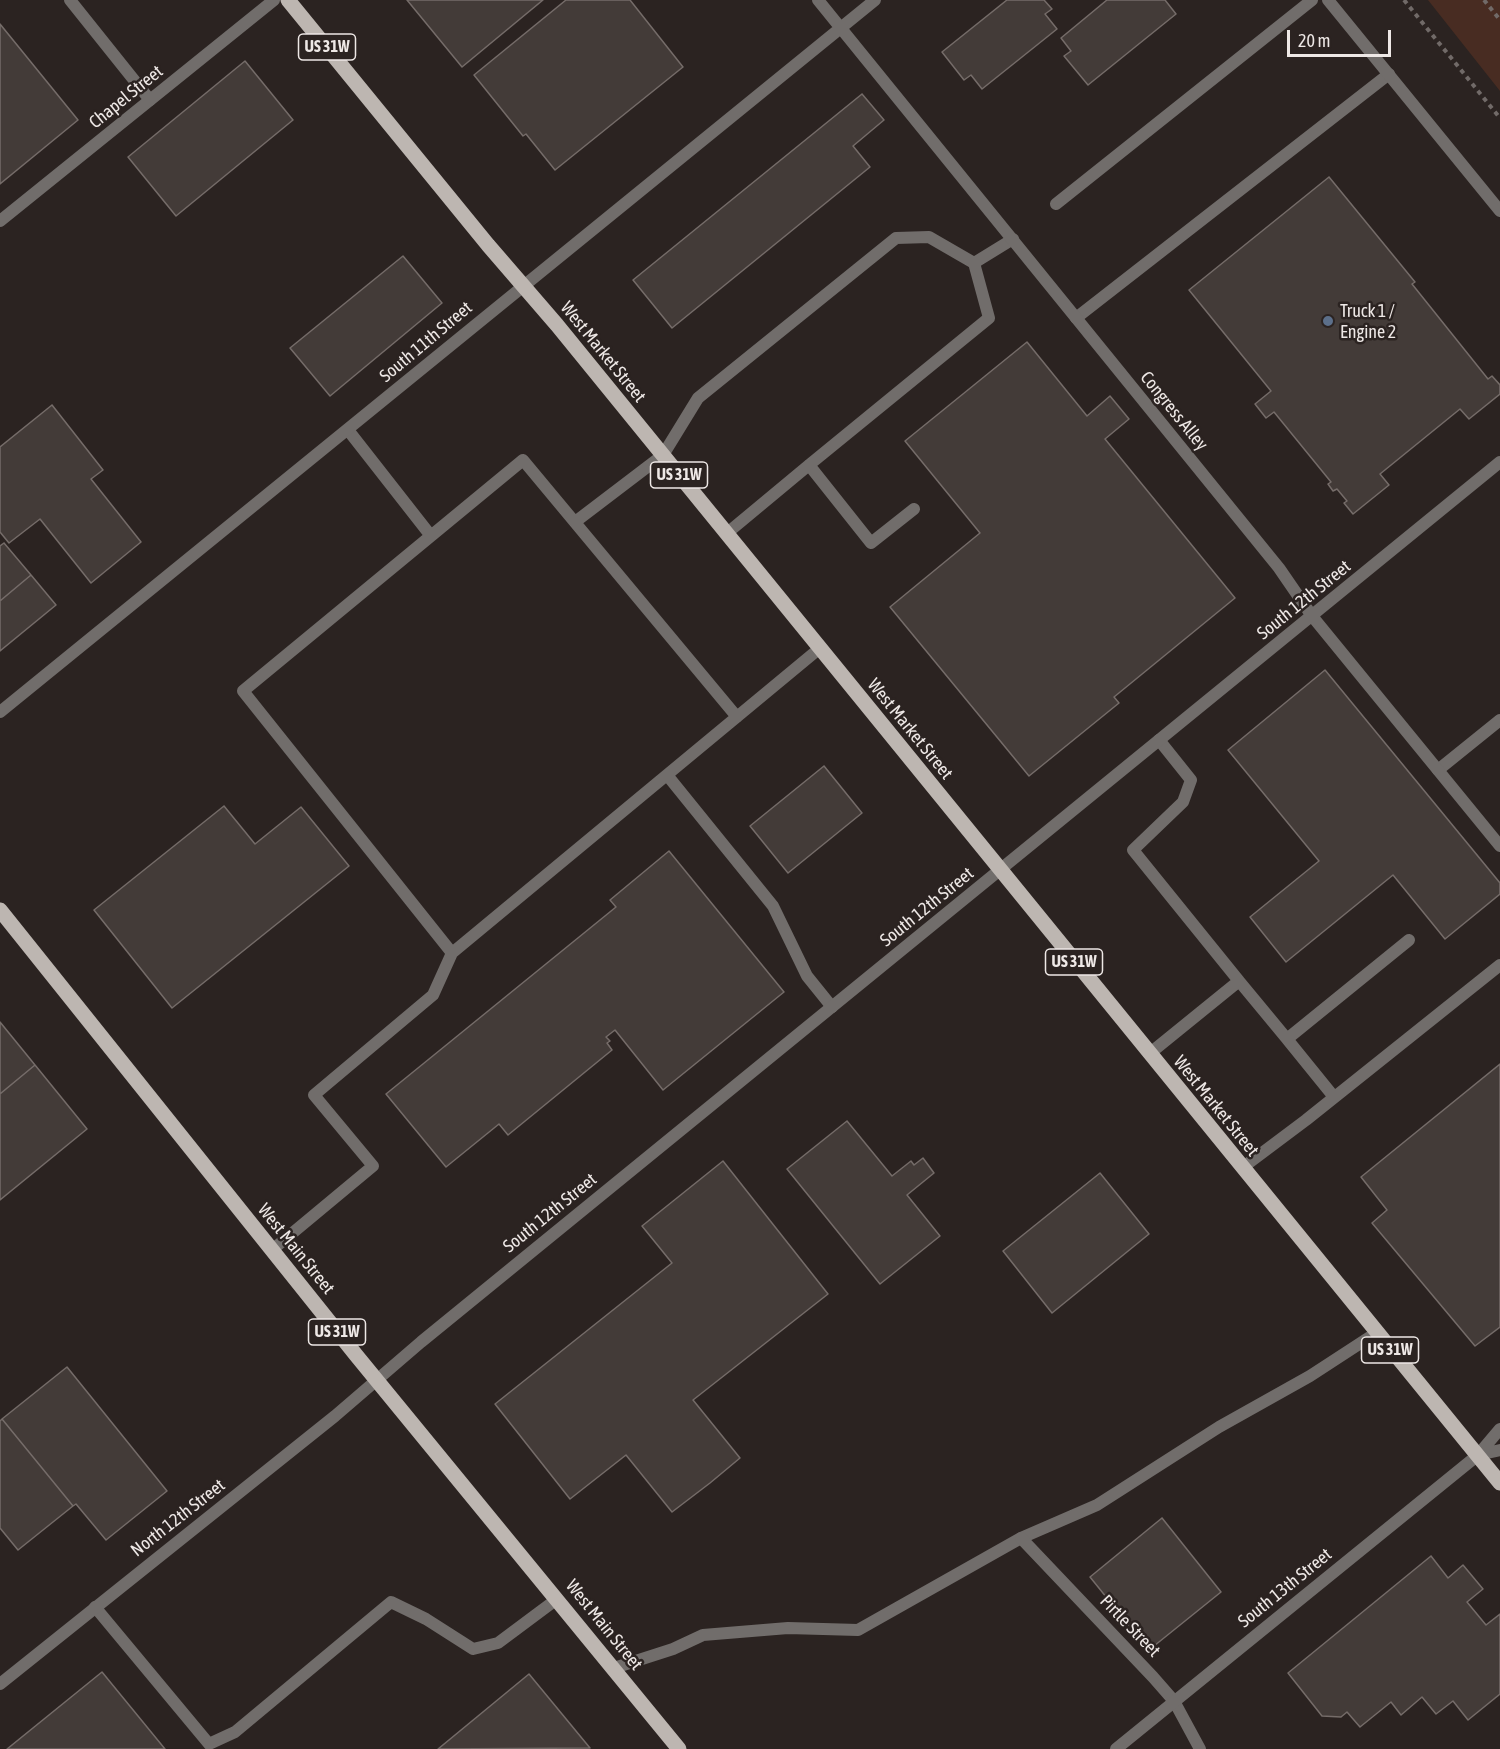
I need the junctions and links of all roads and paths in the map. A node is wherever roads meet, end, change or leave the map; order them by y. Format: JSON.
{"nodes":[{"id":1,"x":70,"y":0,"type":"edge"},
{"id":2,"x":274,"y":0,"type":"edge"},
{"id":3,"x":288,"y":0,"type":"edge"},
{"id":4,"x":818,"y":0,"type":"edge"},
{"id":5,"x":875,"y":0,"type":"edge"},
{"id":6,"x":1312,"y":0,"type":"edge"},
{"id":7,"x":1328,"y":0,"type":"edge"},
{"id":8,"x":1404,"y":0,"type":"edge"},
{"id":9,"x":1484,"y":0,"type":"edge"},
{"id":10,"x":1500,"y":20,"type":"edge"},
{"id":11,"x":841,"y":27,"type":"junction"},
{"id":12,"x":1389,"y":74,"type":"junction"},
{"id":13,"x":150,"y":100,"type":"junction"},
{"id":14,"x":1500,"y":117,"type":"edge"},
{"id":15,"x":1056,"y":204,"type":"dead end"},
{"id":16,"x":1500,"y":211,"type":"edge"},
{"id":17,"x":0,"y":221,"type":"edge"},
{"id":18,"x":1013,"y":239,"type":"junction"},
{"id":19,"x":974,"y":263,"type":"junction"},
{"id":20,"x":524,"y":285,"type":"junction"},
{"id":21,"x":1076,"y":318,"type":"junction"},
{"id":22,"x":348,"y":430,"type":"junction"},
{"id":23,"x":663,"y":455,"type":"junction"},
{"id":24,"x":1500,"y":462,"type":"edge"},
{"id":25,"x":808,"y":465,"type":"junction"},
{"id":26,"x":914,"y":509,"type":"dead end"},
{"id":27,"x":575,"y":522,"type":"junction"},
{"id":28,"x":726,"y":534,"type":"junction"},
{"id":29,"x":431,"y":536,"type":"junction"},
{"id":30,"x":1312,"y":616,"type":"junction"},
{"id":31,"x":820,"y":648,"type":"junction"},
{"id":32,"x":0,"y":712,"type":"edge"},
{"id":33,"x":737,"y":717,"type":"junction"},
{"id":34,"x":1500,"y":720,"type":"edge"},
{"id":35,"x":1159,"y":740,"type":"junction"},
{"id":36,"x":1438,"y":770,"type":"junction"},
{"id":37,"x":667,"y":775,"type":"junction"},
{"id":38,"x":1500,"y":846,"type":"edge"},
{"id":39,"x":999,"y":871,"type":"junction"},
{"id":40,"x":0,"y":910,"type":"edge"},
{"id":41,"x":1409,"y":940,"type":"dead end"},
{"id":42,"x":452,"y":953,"type":"junction"},
{"id":43,"x":1500,"y":965,"type":"edge"},
{"id":44,"x":1239,"y":981,"type":"junction"},
{"id":45,"x":832,"y":1007,"type":"junction"},
{"id":46,"x":1287,"y":1039,"type":"junction"},
{"id":47,"x":1149,"y":1054,"type":"junction"},
{"id":48,"x":1334,"y":1097,"type":"junction"},
{"id":49,"x":1242,"y":1168,"type":"junction"},
{"id":50,"x":272,"y":1250,"type":"junction"},
{"id":51,"x":1376,"y":1333,"type":"junction"},
{"id":52,"x":377,"y":1379,"type":"junction"},
{"id":53,"x":1500,"y":1429,"type":"edge"},
{"id":54,"x":1500,"y":1450,"type":"edge"},
{"id":55,"x":1478,"y":1455,"type":"junction"},
{"id":56,"x":1500,"y":1483,"type":"edge"},
{"id":57,"x":1022,"y":1538,"type":"junction"},
{"id":58,"x":557,"y":1599,"type":"junction"},
{"id":59,"x":95,"y":1607,"type":"junction"},
{"id":60,"x":614,"y":1668,"type":"junction"},
{"id":61,"x":0,"y":1684,"type":"edge"},
{"id":62,"x":1174,"y":1701,"type":"junction"},
{"id":63,"x":679,"y":1749,"type":"edge"},
{"id":64,"x":1116,"y":1749,"type":"edge"},
{"id":65,"x":1200,"y":1749,"type":"edge"}],
"edges":[{"from":1,"to":13,"type":"street"},
{"from":2,"to":13,"type":"street","name":"Chapel Street"},
{"from":3,"to":20,"type":"main road","name":"West Market Street","number":"US 31W"},
{"from":4,"to":11,"type":"street","name":"Congress Alley"},
{"from":5,"to":11,"type":"street","name":"South 11th Street"},
{"from":6,"to":15,"type":"street"},
{"from":7,"to":12,"type":"street"},
{"from":8,"to":14,"type":"path"},
{"from":9,"to":10,"type":"path"},
{"from":11,"to":18,"type":"street","name":"Congress Alley"},
{"from":11,"to":20,"type":"street","name":"South 11th Street"},
{"from":12,"to":16,"type":"street"},
{"from":12,"to":21,"type":"street"},
{"from":13,"to":17,"type":"street","name":"Chapel Street"},
{"from":18,"to":19,"type":"street"},
{"from":18,"to":21,"type":"street","name":"Congress Alley"},
{"from":19,"to":23,"type":"street"},
{"from":19,"to":25,"type":"street"},
{"from":20,"to":22,"type":"street","name":"South 11th Street"},
{"from":20,"to":23,"type":"main road","name":"West Market Street","number":"US 31W"},
{"from":21,"to":30,"type":"street","name":"Congress Alley"},
{"from":22,"to":29,"type":"street"},
{"from":22,"to":32,"type":"street","name":"South 11th Street"},
{"from":23,"to":27,"type":"street"},
{"from":23,"to":28,"type":"main road","name":"West Market Street","number":"US 31W"},
{"from":24,"to":30,"type":"street","name":"South 12th Street"},
{"from":25,"to":26,"type":"street"},
{"from":25,"to":28,"type":"street"},
{"from":27,"to":29,"type":"street"},
{"from":27,"to":33,"type":"street"},
{"from":28,"to":31,"type":"main road","name":"West Market Street","number":"US 31W"},
{"from":29,"to":42,"type":"street"},
{"from":30,"to":35,"type":"street","name":"South 12th Street"},
{"from":30,"to":36,"type":"street","name":"Congress Alley"},
{"from":31,"to":33,"type":"street"},
{"from":31,"to":39,"type":"main road","name":"West Market Street","number":"US 31W"},
{"from":33,"to":37,"type":"street"},
{"from":34,"to":36,"type":"street"},
{"from":35,"to":39,"type":"street","name":"South 12th Street"},
{"from":35,"to":44,"type":"street"},
{"from":36,"to":38,"type":"street","name":"Congress Alley"},
{"from":37,"to":42,"type":"street"},
{"from":37,"to":45,"type":"street"},
{"from":39,"to":45,"type":"street","name":"South 12th Street"},
{"from":39,"to":47,"type":"main road","name":"West Market Street","number":"US 31W"},
{"from":40,"to":50,"type":"main road","name":"West Main Street","number":"US 31W"},
{"from":41,"to":46,"type":"street"},
{"from":42,"to":50,"type":"street"},
{"from":43,"to":48,"type":"street"},
{"from":44,"to":46,"type":"street"},
{"from":44,"to":47,"type":"street"},
{"from":45,"to":52,"type":"street","name":"South 12th Street"},
{"from":46,"to":48,"type":"street"},
{"from":47,"to":49,"type":"main road","name":"West Market Street","number":"US 31W"},
{"from":48,"to":49,"type":"street"},
{"from":49,"to":51,"type":"main road","name":"West Market Street","number":"US 31W"},
{"from":50,"to":52,"type":"main road","name":"West Main Street","number":"US 31W"},
{"from":51,"to":55,"type":"main road","name":"West Market Street","number":"US 31W"},
{"from":51,"to":57,"type":"street"},
{"from":52,"to":58,"type":"main road","name":"West Main Street","number":"US 31W"},
{"from":52,"to":59,"type":"street","name":"North 12th Street"},
{"from":53,"to":55,"type":"street","name":"South 13th Street"},
{"from":54,"to":55,"type":"street","name":"South 13th Street"},
{"from":55,"to":56,"type":"main road","name":"West Market Street","number":"US 31W"},
{"from":55,"to":62,"type":"street","name":"South 13th Street"},
{"from":57,"to":60,"type":"street"},
{"from":57,"to":62,"type":"street","name":"Pirtle Street"},
{"from":58,"to":59,"type":"street"},
{"from":58,"to":60,"type":"main road","name":"West Main Street","number":"US 31W"},
{"from":59,"to":61,"type":"street","name":"North 12th Street"},
{"from":60,"to":63,"type":"main road","name":"West Main Street","number":"US 31W"},
{"from":62,"to":64,"type":"street","name":"South 13th Street"},
{"from":62,"to":65,"type":"street","name":"Pirtle Street"}]}
